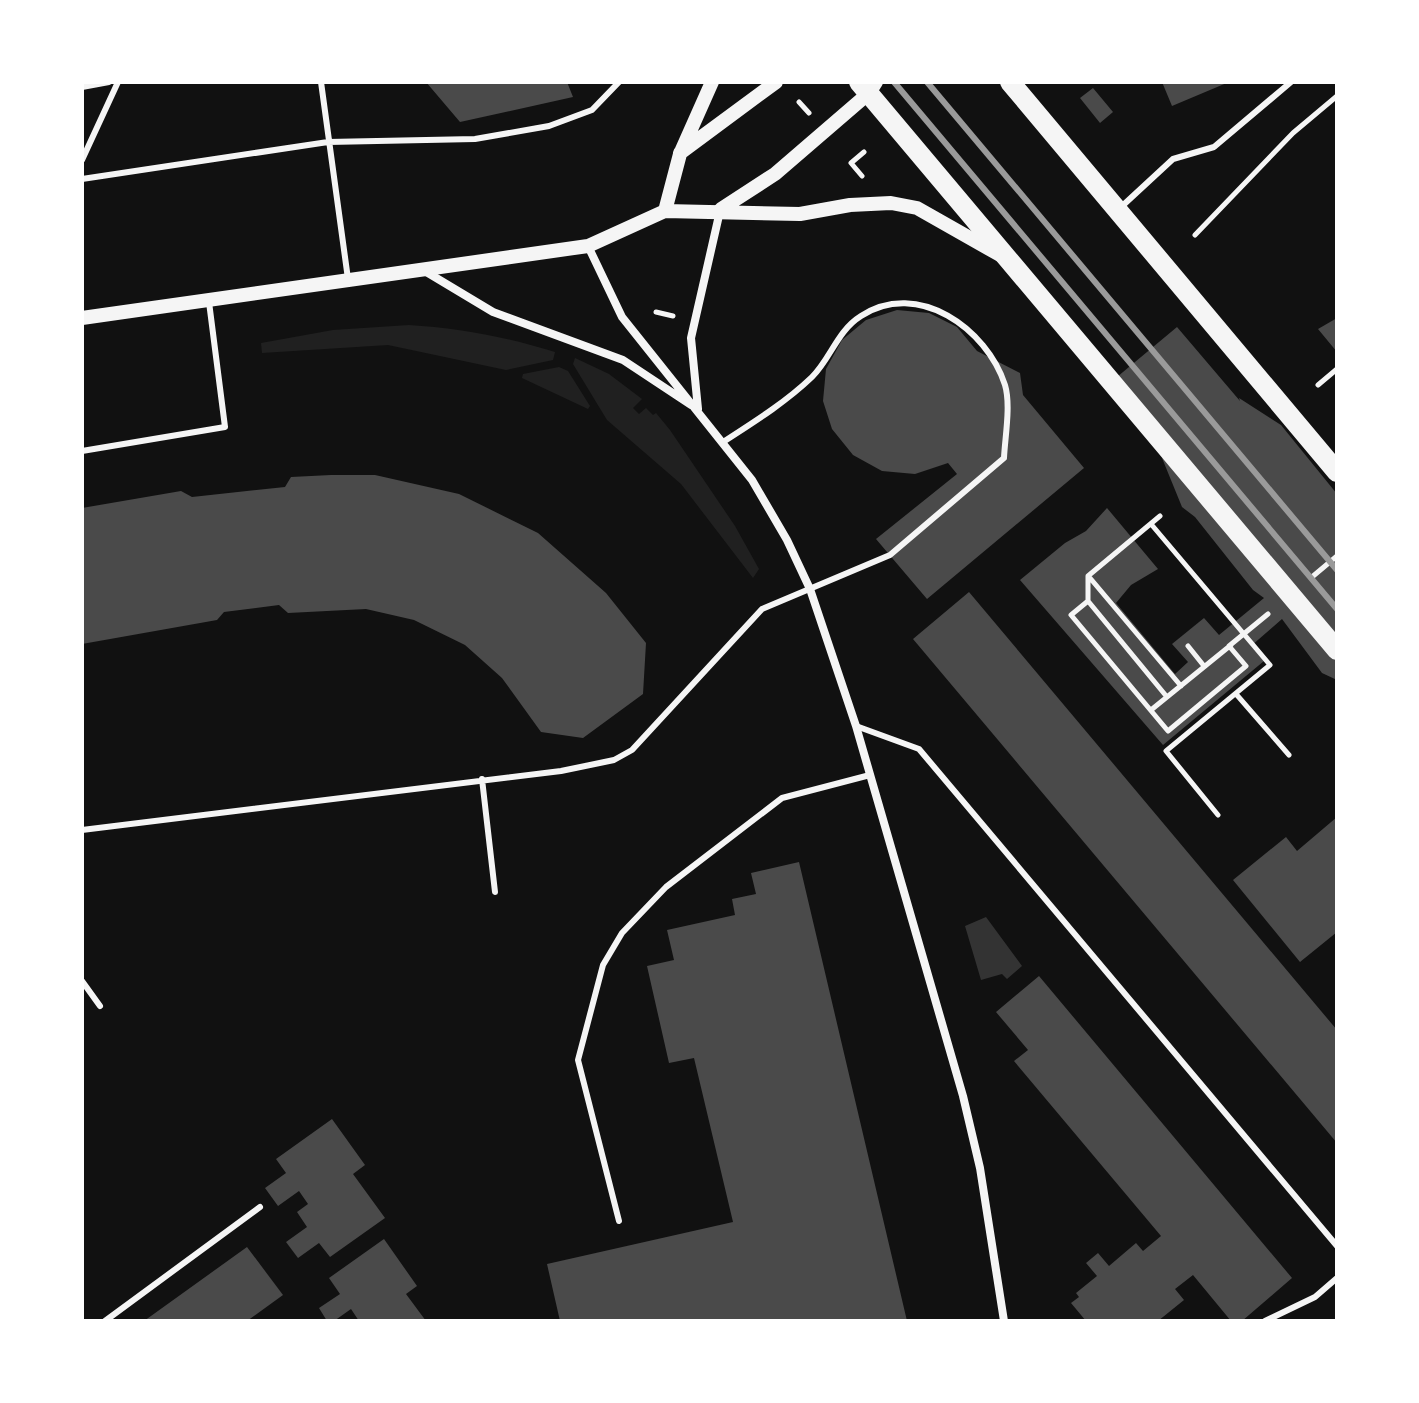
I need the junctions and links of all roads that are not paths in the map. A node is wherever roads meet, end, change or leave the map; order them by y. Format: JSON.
{"nodes":[{"id":1,"x":109,"y":82,"type":"edge"},
{"id":2,"x":118,"y":82,"type":"edge"},
{"id":3,"x":321,"y":82,"type":"edge"},
{"id":4,"x":619,"y":82,"type":"edge"},
{"id":5,"x":712,"y":82,"type":"edge"},
{"id":6,"x":776,"y":82,"type":"edge"},
{"id":7,"x":1010,"y":82,"type":"edge"},
{"id":8,"x":1291,"y":82,"type":"edge"},
{"id":9,"x":868,"y":86,"type":"edge"},
{"id":10,"x":82,"y":87,"type":"edge"},
{"id":11,"x":328,"y":142,"type":"junction"},
{"id":12,"x":680,"y":154,"type":"junction"},
{"id":13,"x":82,"y":160,"type":"edge"},
{"id":14,"x":82,"y":179,"type":"edge"},
{"id":15,"x":720,"y":210,"type":"junction"},
{"id":16,"x":1118,"y":210,"type":"junction"},
{"id":17,"x":665,"y":211,"type":"junction"},
{"id":18,"x":588,"y":246,"type":"junction"},
{"id":19,"x":1014,"y":263,"type":"junction"},
{"id":20,"x":421,"y":269,"type":"junction"},
{"id":21,"x":348,"y":279,"type":"junction"},
{"id":22,"x":209,"y":299,"type":"junction"},
{"id":23,"x":82,"y":318,"type":"edge"},
{"id":24,"x":698,"y":410,"type":"junction"},
{"id":25,"x":723,"y":442,"type":"junction"},
{"id":26,"x":82,"y":451,"type":"edge"},
{"id":27,"x":1337,"y":472,"type":"edge"},
{"id":28,"x":810,"y":589,"type":"junction"},
{"id":29,"x":1337,"y":650,"type":"edge"},
{"id":30,"x":856,"y":726,"type":"junction"},
{"id":31,"x":870,"y":775,"type":"junction"},
{"id":32,"x":482,"y":779,"type":"junction"},
{"id":33,"x":82,"y":830,"type":"edge"},
{"id":34,"x":495,"y":892,"type":"dead end"},
{"id":35,"x":82,"y":981,"type":"edge"},
{"id":36,"x":100,"y":1006,"type":"dead end"},
{"id":37,"x":260,"y":1207,"type":"dead end"},
{"id":38,"x":619,"y":1221,"type":"dead end"},
{"id":39,"x":1337,"y":1246,"type":"edge"},
{"id":40,"x":1337,"y":1278,"type":"edge"},
{"id":41,"x":105,"y":1321,"type":"edge"},
{"id":42,"x":1004,"y":1321,"type":"edge"},
{"id":43,"x":1265,"y":1321,"type":"edge"}],
"edges":[{"from":1,"to":10,"type":"lane"},
{"from":2,"to":13,"type":"lane"},
{"from":3,"to":11,"type":"lane"},
{"from":4,"to":11,"type":"lane"},
{"from":5,"to":12,"type":"street"},
{"from":6,"to":12,"type":"street"},
{"from":7,"to":16,"type":"main road"},
{"from":8,"to":16,"type":"lane"},
{"from":9,"to":15,"type":"street"},
{"from":9,"to":19,"type":"main road"},
{"from":11,"to":14,"type":"lane"},
{"from":11,"to":21,"type":"lane"},
{"from":12,"to":17,"type":"street"},
{"from":15,"to":17,"type":"street"},
{"from":15,"to":19,"type":"street"},
{"from":15,"to":24,"type":"street"},
{"from":16,"to":27,"type":"main road"},
{"from":17,"to":18,"type":"street"},
{"from":18,"to":20,"type":"street"},
{"from":18,"to":24,"type":"street"},
{"from":19,"to":29,"type":"main road"},
{"from":20,"to":21,"type":"street"},
{"from":20,"to":24,"type":"street"},
{"from":21,"to":22,"type":"street"},
{"from":22,"to":23,"type":"street"},
{"from":22,"to":26,"type":"lane"},
{"from":24,"to":25,"type":"street"},
{"from":25,"to":28,"type":"street"},
{"from":25,"to":28,"type":"lane"},
{"from":28,"to":30,"type":"street"},
{"from":28,"to":32,"type":"lane"},
{"from":30,"to":31,"type":"street"},
{"from":30,"to":39,"type":"lane"},
{"from":31,"to":38,"type":"lane"},
{"from":31,"to":42,"type":"street"},
{"from":32,"to":33,"type":"lane"},
{"from":32,"to":34,"type":"lane"},
{"from":35,"to":36,"type":"lane"},
{"from":37,"to":41,"type":"lane"},
{"from":40,"to":43,"type":"lane"}]}
